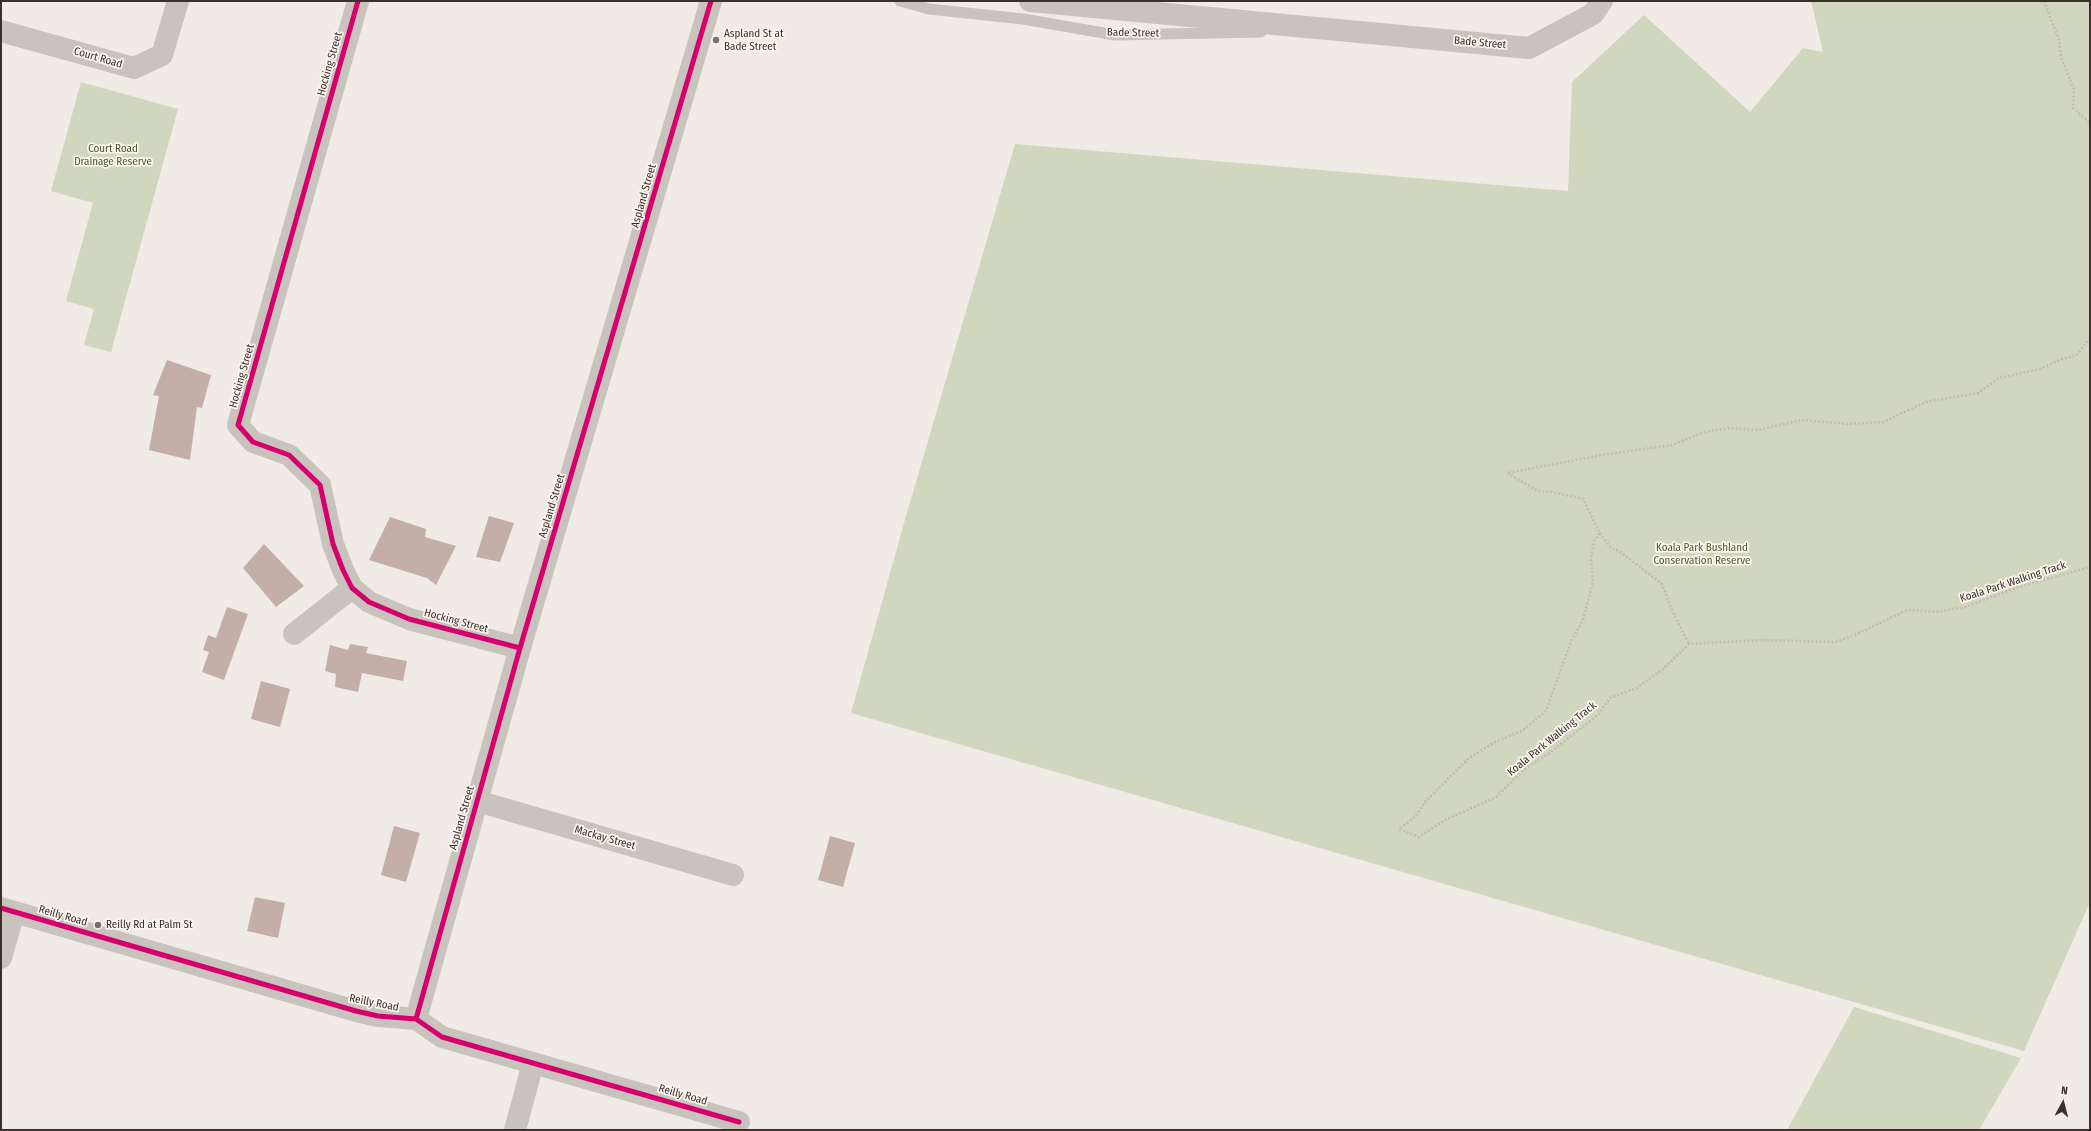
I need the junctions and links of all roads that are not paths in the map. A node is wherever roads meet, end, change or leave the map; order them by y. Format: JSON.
{"nodes":[{"id":1,"x":178,"y":1,"type":"edge"},
{"id":2,"x":358,"y":1,"type":"edge"},
{"id":3,"x":711,"y":1,"type":"edge"},
{"id":4,"x":900,"y":1,"type":"edge"},
{"id":5,"x":1030,"y":1,"type":"edge"},
{"id":6,"x":1602,"y":1,"type":"edge"},
{"id":7,"x":1344,"y":30,"type":"junction"},
{"id":8,"x":1,"y":31,"type":"edge"},
{"id":9,"x":352,"y":588,"type":"junction"},
{"id":10,"x":294,"y":634,"type":"dead end"},
{"id":11,"x":520,"y":648,"type":"junction"},
{"id":12,"x":477,"y":800,"type":"junction"},
{"id":13,"x":733,"y":875,"type":"dead end"},
{"id":14,"x":7,"y":910,"type":"edge"},
{"id":15,"x":1,"y":958,"type":"edge"},
{"id":16,"x":416,"y":1019,"type":"junction"},
{"id":17,"x":534,"y":1063,"type":"junction"},
{"id":18,"x":739,"y":1122,"type":"dead end"},
{"id":19,"x":515,"y":1130,"type":"edge"}],
"edges":[{"from":1,"to":8,"type":"street","name":"Court Road"},
{"from":2,"to":9,"type":"street","name":"Hocking Street"},
{"from":3,"to":11,"type":"street","name":"Aspland Street"},
{"from":4,"to":7,"type":"lane","name":"Bade Street"},
{"from":5,"to":7,"type":"street","name":"Bade Street"},
{"from":6,"to":7,"type":"street","name":"Bade Street"},
{"from":9,"to":10,"type":"street"},
{"from":9,"to":11,"type":"street","name":"Hocking Street"},
{"from":11,"to":12,"type":"street","name":"Aspland Street"},
{"from":12,"to":13,"type":"street","name":"Mackay Street"},
{"from":12,"to":16,"type":"street","name":"Aspland Street"},
{"from":14,"to":15,"type":"street"},
{"from":14,"to":16,"type":"street","name":"Reilly Road"},
{"from":16,"to":17,"type":"street","name":"Reilly Road"},
{"from":17,"to":18,"type":"street","name":"Reilly Road"},
{"from":17,"to":19,"type":"street"}]}
